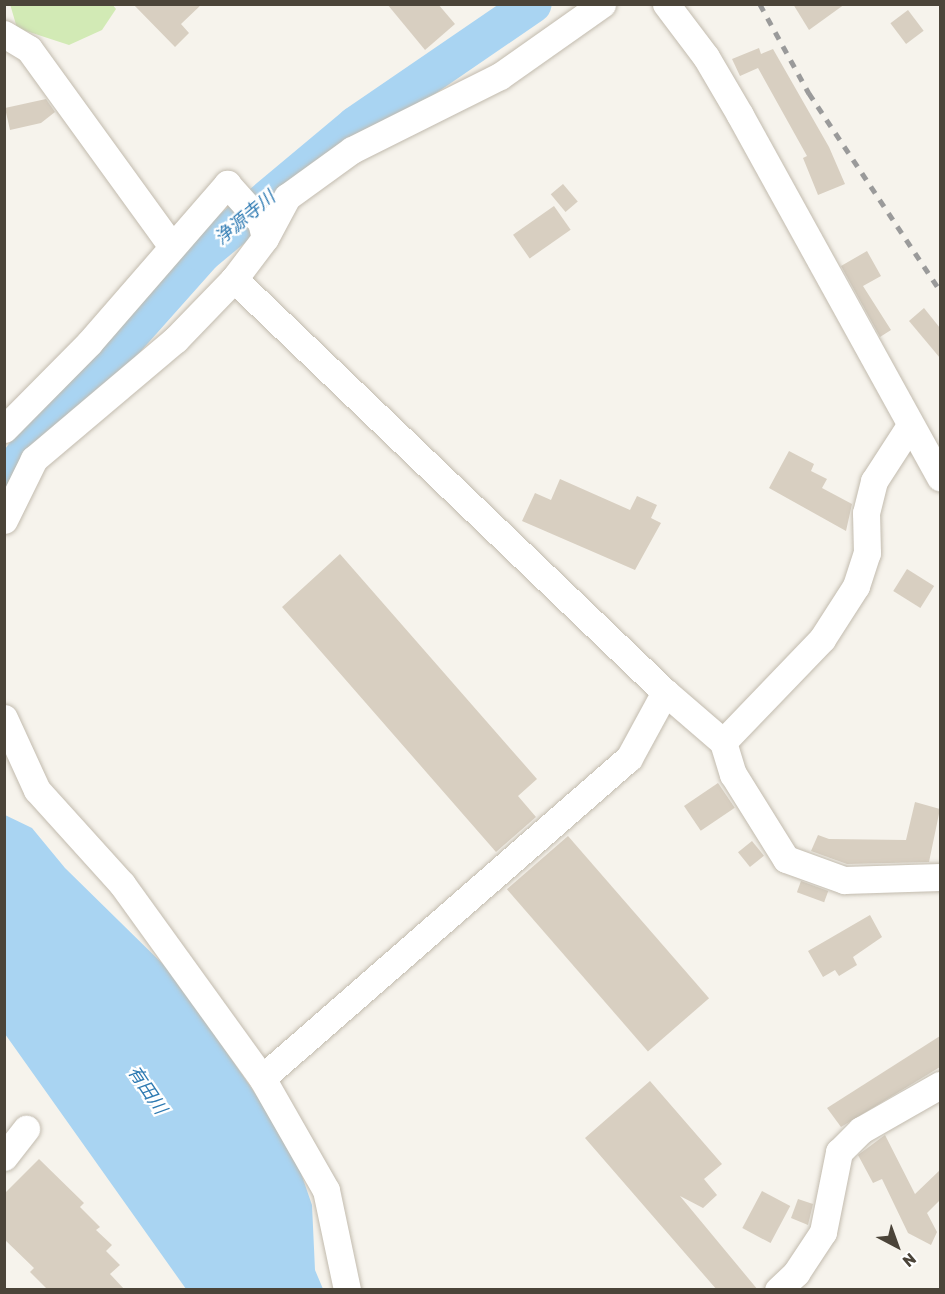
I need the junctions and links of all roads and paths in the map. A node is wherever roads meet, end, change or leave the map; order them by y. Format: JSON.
{"nodes":[{"id":1,"x":602,"y":4,"type":"edge"},
{"id":2,"x":666,"y":4,"type":"edge"},
{"id":3,"x":4,"y":34,"type":"edge"},
{"id":4,"x":263,"y":230,"type":"junction"},
{"id":5,"x":171,"y":245,"type":"junction"},
{"id":6,"x":234,"y":279,"type":"junction"},
{"id":7,"x":909,"y":427,"type":"junction"},
{"id":8,"x":4,"y":429,"type":"edge"},
{"id":9,"x":940,"y":478,"type":"edge"},
{"id":10,"x":4,"y":520,"type":"edge"},
{"id":11,"x":665,"y":692,"type":"junction"},
{"id":12,"x":4,"y":718,"type":"edge"},
{"id":13,"x":723,"y":742,"type":"junction"},
{"id":14,"x":940,"y":877,"type":"edge"},
{"id":15,"x":262,"y":1078,"type":"junction"},
{"id":16,"x":940,"y":1085,"type":"edge"},
{"id":17,"x":26,"y":1129,"type":"dead end"},
{"id":18,"x":4,"y":1156,"type":"edge"},
{"id":19,"x":347,"y":1290,"type":"edge"},
{"id":20,"x":778,"y":1290,"type":"edge"}],
"edges":[{"from":1,"to":4,"type":"street"},
{"from":2,"to":7,"type":"street"},
{"from":3,"to":5,"type":"street"},
{"from":4,"to":5,"type":"street"},
{"from":4,"to":6,"type":"street"},
{"from":5,"to":8,"type":"street"},
{"from":6,"to":10,"type":"street"},
{"from":6,"to":11,"type":"street"},
{"from":7,"to":9,"type":"street"},
{"from":7,"to":13,"type":"street"},
{"from":11,"to":13,"type":"street"},
{"from":11,"to":15,"type":"street"},
{"from":12,"to":15,"type":"street"},
{"from":13,"to":14,"type":"street"},
{"from":15,"to":19,"type":"street"},
{"from":16,"to":20,"type":"street"},
{"from":17,"to":18,"type":"street"}]}
